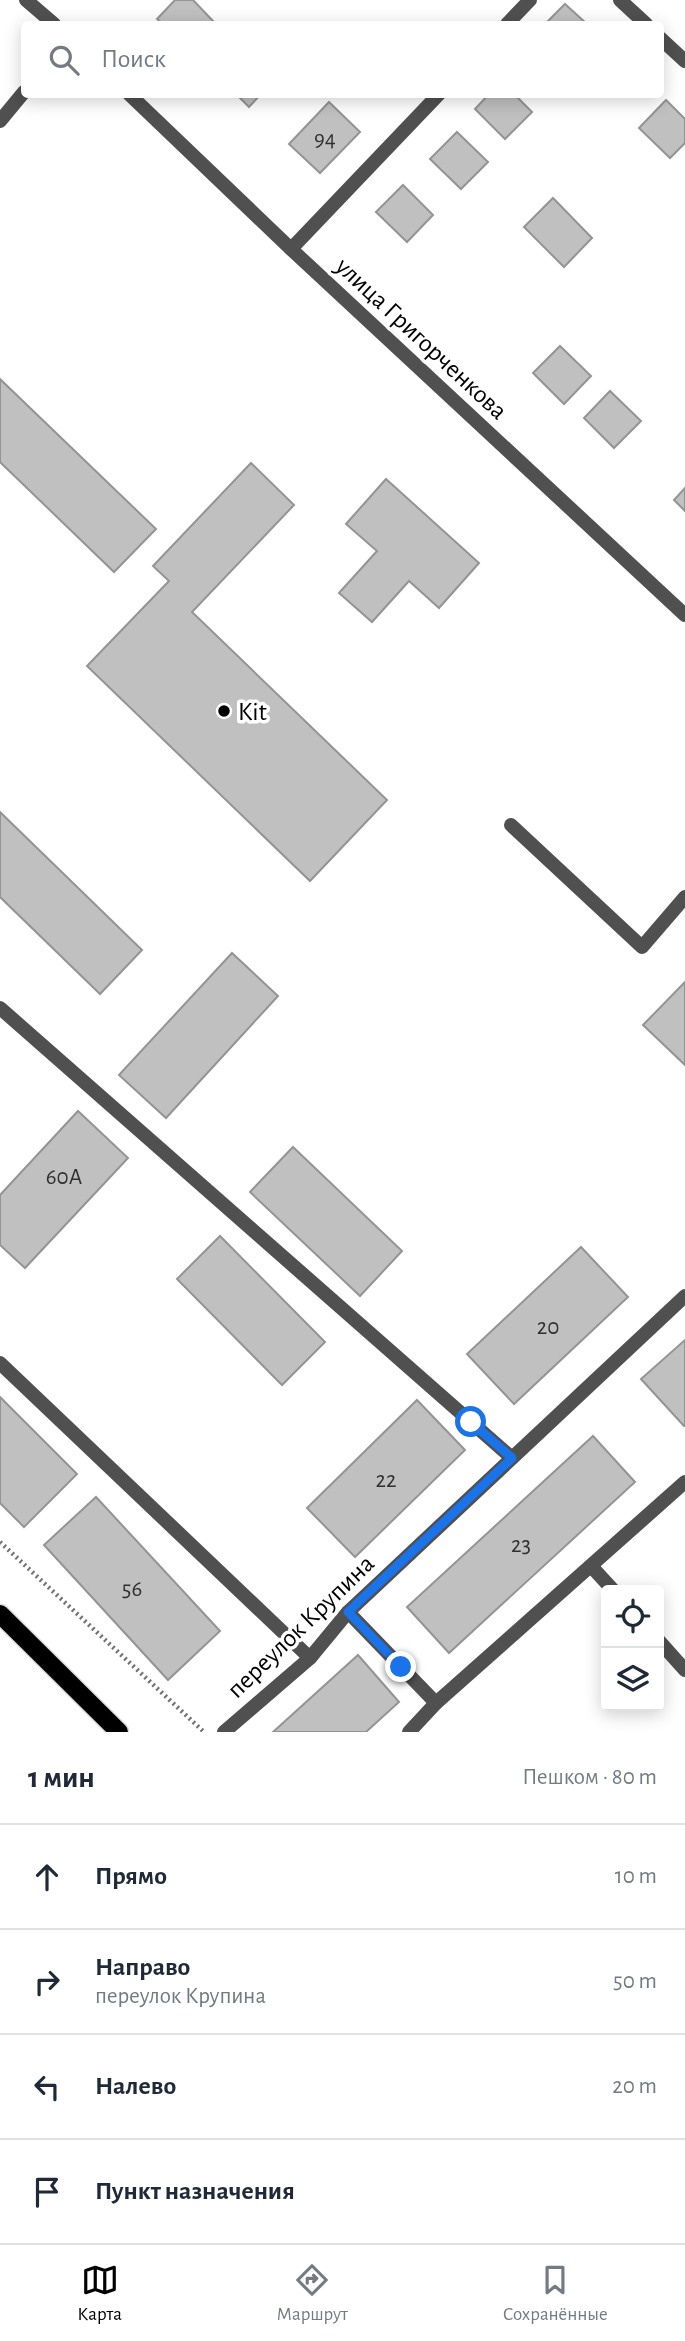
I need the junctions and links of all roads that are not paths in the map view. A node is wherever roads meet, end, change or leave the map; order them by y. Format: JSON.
{"nodes":[{"id":1,"x":26,"y":0,"type":"edge"},
{"id":2,"x":530,"y":0,"type":"edge"},
{"id":3,"x":620,"y":0,"type":"edge"},
{"id":4,"x":50,"y":21,"type":"edge"},
{"id":5,"x":510,"y":21,"type":"edge"},
{"id":6,"x":643,"y":21,"type":"edge"},
{"id":7,"x":664,"y":42,"type":"edge"},
{"id":8,"x":685,"y":61,"type":"edge"},
{"id":9,"x":21,"y":96,"type":"edge"},
{"id":10,"x":133,"y":98,"type":"edge"},
{"id":11,"x":435,"y":98,"type":"edge"},
{"id":12,"x":0,"y":121,"type":"edge"},
{"id":13,"x":291,"y":249,"type":"junction"},
{"id":14,"x":682,"y":605,"type":"edge"},
{"id":15,"x":511,"y":825,"type":"dead end"},
{"id":16,"x":685,"y":897,"type":"edge"},
{"id":17,"x":0,"y":1008,"type":"edge"},
{"id":18,"x":685,"y":1296,"type":"edge"},
{"id":19,"x":0,"y":1363,"type":"edge"},
{"id":20,"x":512,"y":1458,"type":"junction"},
{"id":21,"x":685,"y":1482,"type":"edge"},
{"id":22,"x":590,"y":1566,"type":"junction"},
{"id":23,"x":607,"y":1585,"type":"edge"},
{"id":24,"x":348,"y":1612,"type":"junction"},
{"id":25,"x":0,"y":1614,"type":"edge"},
{"id":26,"x":664,"y":1647,"type":"edge"},
{"id":27,"x":310,"y":1658,"type":"junction"},
{"id":28,"x":685,"y":1670,"type":"edge"},
{"id":29,"x":436,"y":1703,"type":"junction"},
{"id":30,"x":119,"y":1732,"type":"edge"},
{"id":31,"x":224,"y":1732,"type":"edge"},
{"id":32,"x":409,"y":1732,"type":"edge"}],
"edges":[{"from":1,"to":4,"type":"street"},
{"from":2,"to":5,"type":"street"},
{"from":3,"to":6,"type":"street"},
{"from":7,"to":8,"type":"street"},
{"from":9,"to":12,"type":"street"},
{"from":10,"to":13,"type":"street","name":"улица Григорченкова"},
{"from":11,"to":13,"type":"street"},
{"from":13,"to":14,"type":"street","name":"улица Григорченкова"},
{"from":15,"to":16,"type":"street"},
{"from":17,"to":20,"type":"street"},
{"from":18,"to":20,"type":"street","name":"переулок Крупина"},
{"from":19,"to":27,"type":"street"},
{"from":20,"to":24,"type":"street","name":"переулок Крупина"},
{"from":21,"to":22,"type":"street"},
{"from":22,"to":23,"type":"street"},
{"from":22,"to":29,"type":"street"},
{"from":24,"to":27,"type":"street","name":"переулок Крупина"},
{"from":24,"to":29,"type":"street"},
{"from":25,"to":30,"type":"main road"},
{"from":26,"to":28,"type":"street"},
{"from":27,"to":31,"type":"street","name":"переулок Крупина"},
{"from":29,"to":32,"type":"street"}]}
